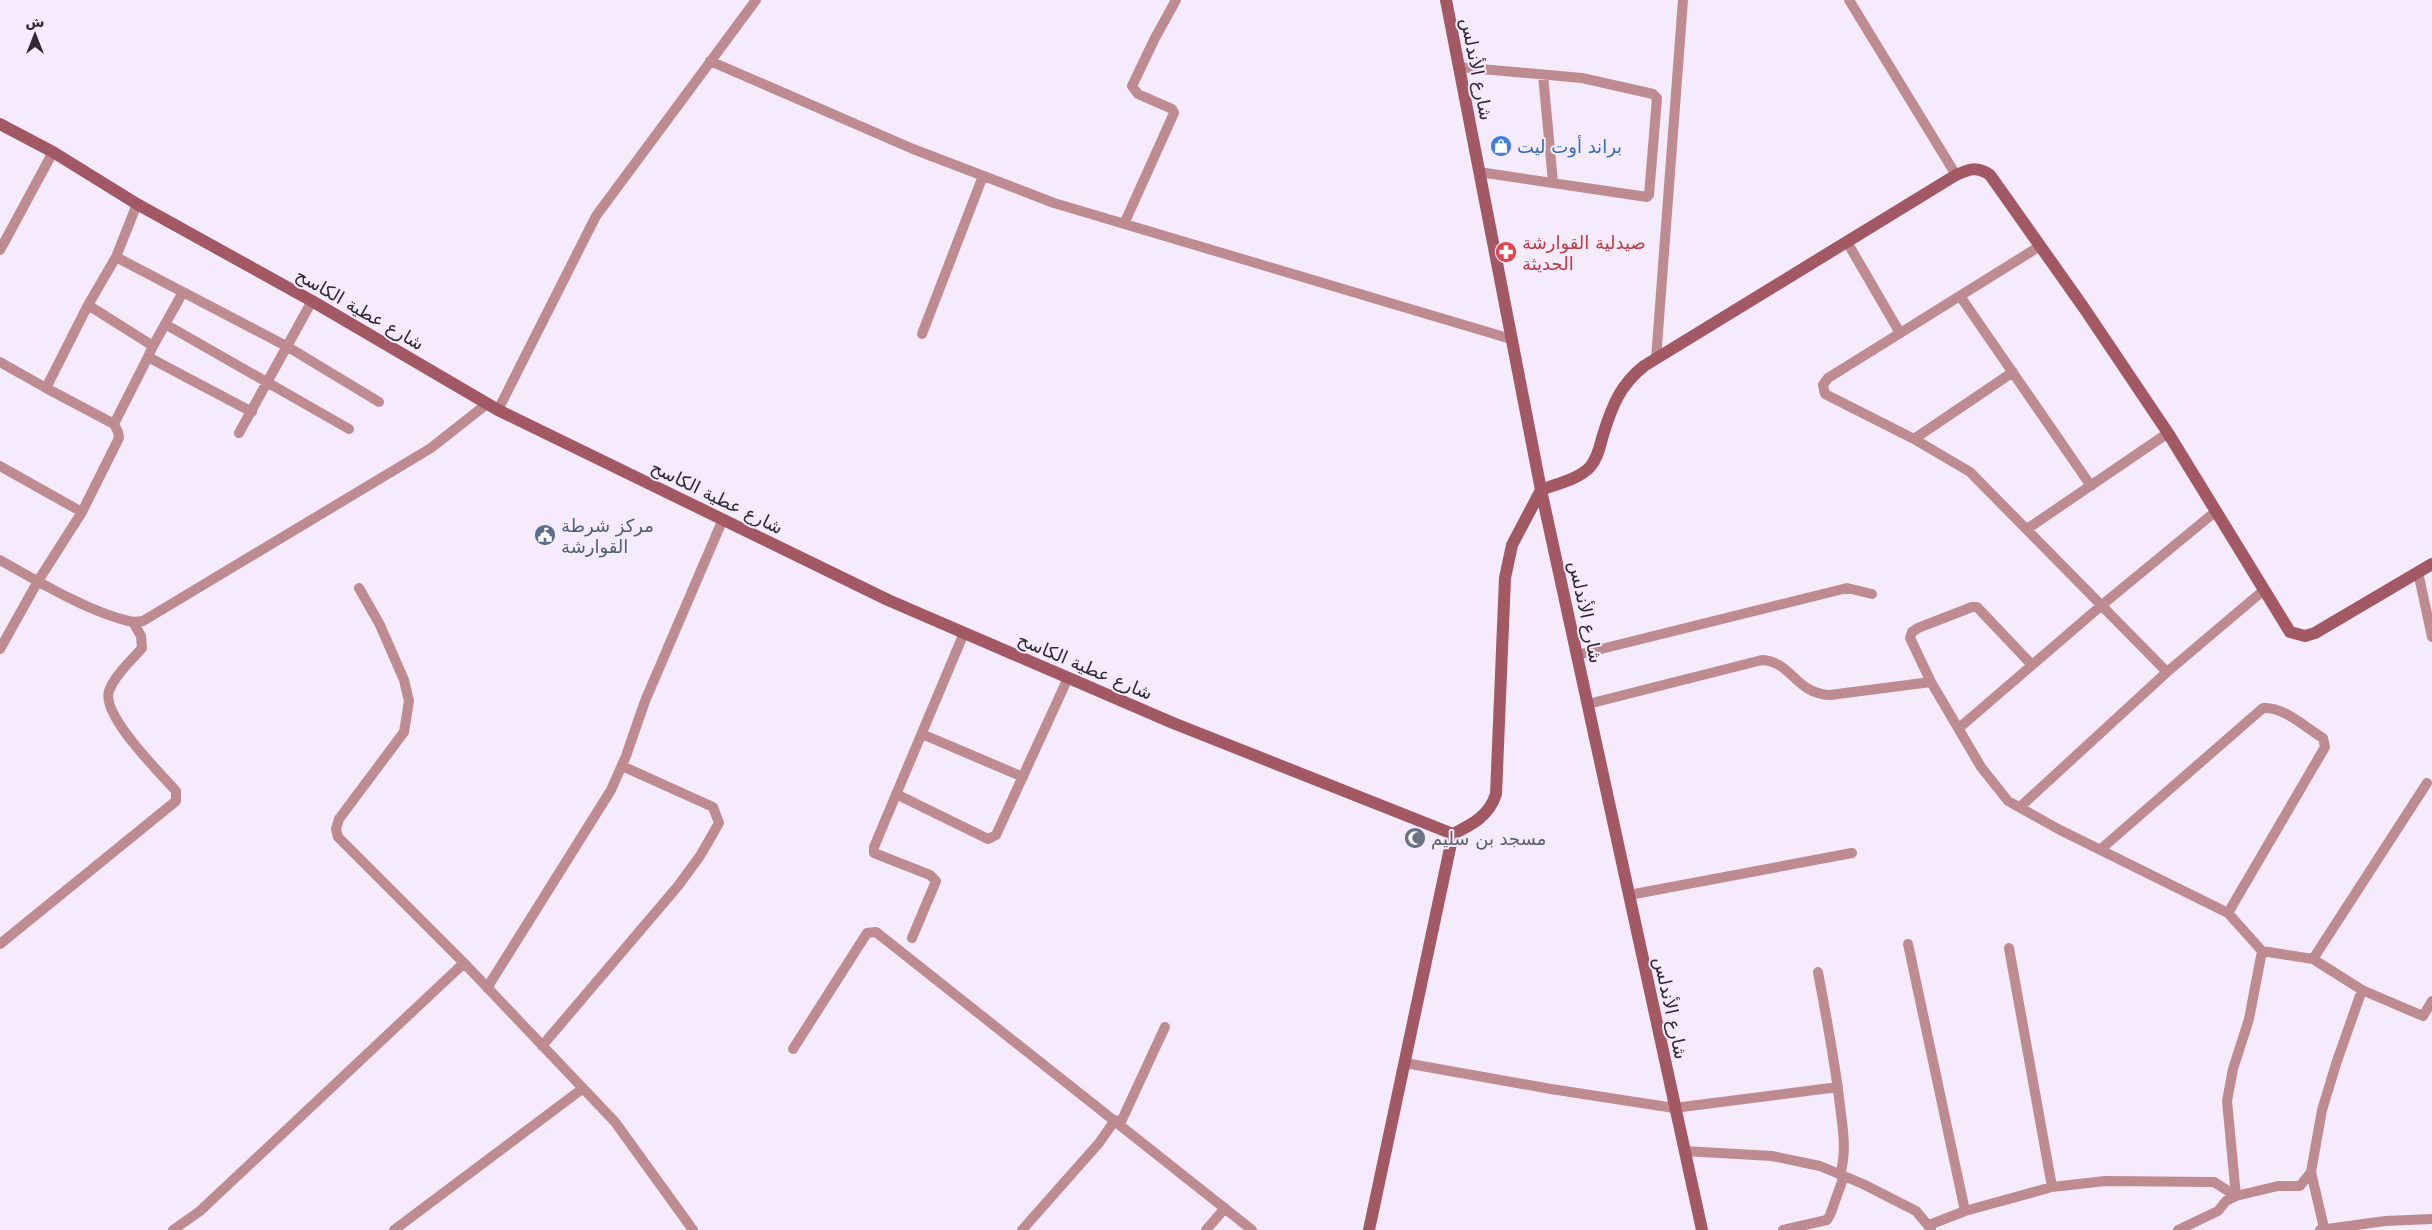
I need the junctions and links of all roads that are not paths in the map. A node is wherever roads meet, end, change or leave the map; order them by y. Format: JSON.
{"nodes":[{"id":1,"x":756,"y":0,"type":"edge"},
{"id":2,"x":1176,"y":0,"type":"edge"},
{"id":3,"x":1446,"y":0,"type":"edge"},
{"id":4,"x":1683,"y":0,"type":"edge"},
{"id":5,"x":1849,"y":0,"type":"edge"},
{"id":6,"x":710,"y":62,"type":"junction"},
{"id":7,"x":1458,"y":67,"type":"junction"},
{"id":8,"x":1542,"y":74,"type":"junction"},
{"id":9,"x":0,"y":124,"type":"edge"},
{"id":10,"x":53,"y":152,"type":"junction"},
{"id":11,"x":1479,"y":172,"type":"junction"},
{"id":12,"x":1956,"y":175,"type":"junction"},
{"id":13,"x":983,"y":176,"type":"junction"},
{"id":14,"x":1552,"y":182,"type":"junction"},
{"id":15,"x":137,"y":204,"type":"junction"},
{"id":16,"x":1124,"y":224,"type":"junction"},
{"id":17,"x":1847,"y":242,"type":"junction"},
{"id":18,"x":2040,"y":246,"type":"junction"},
{"id":19,"x":0,"y":250,"type":"edge"},
{"id":20,"x":116,"y":257,"type":"junction"},
{"id":21,"x":183,"y":292,"type":"junction"},
{"id":22,"x":1960,"y":296,"type":"junction"},
{"id":23,"x":312,"y":301,"type":"junction"},
{"id":24,"x":88,"y":305,"type":"junction"},
{"id":25,"x":165,"y":324,"type":"junction"},
{"id":26,"x":1900,"y":333,"type":"junction"},
{"id":27,"x":922,"y":334,"type":"dead end"},
{"id":28,"x":1511,"y":339,"type":"junction"},
{"id":29,"x":153,"y":346,"type":"junction"},
{"id":30,"x":288,"y":347,"type":"junction"},
{"id":31,"x":148,"y":357,"type":"junction"},
{"id":32,"x":1656,"y":359,"type":"junction"},
{"id":33,"x":0,"y":362,"type":"edge"},
{"id":34,"x":2013,"y":372,"type":"junction"},
{"id":35,"x":268,"y":382,"type":"junction"},
{"id":36,"x":46,"y":388,"type":"junction"},
{"id":37,"x":379,"y":402,"type":"dead end"},
{"id":38,"x":493,"y":406,"type":"junction"},
{"id":39,"x":252,"y":412,"type":"junction"},
{"id":40,"x":114,"y":424,"type":"junction"},
{"id":41,"x":349,"y":429,"type":"dead end"},
{"id":42,"x":239,"y":433,"type":"dead end"},
{"id":43,"x":2168,"y":433,"type":"junction"},
{"id":44,"x":1914,"y":439,"type":"junction"},
{"id":45,"x":0,"y":466,"type":"edge"},
{"id":46,"x":2091,"y":486,"type":"junction"},
{"id":47,"x":1541,"y":490,"type":"junction"},
{"id":48,"x":82,"y":512,"type":"junction"},
{"id":49,"x":2215,"y":512,"type":"junction"},
{"id":50,"x":722,"y":519,"type":"junction"},
{"id":51,"x":2027,"y":530,"type":"junction"},
{"id":52,"x":0,"y":560,"type":"edge"},
{"id":53,"x":2432,"y":564,"type":"edge"},
{"id":54,"x":2418,"y":572,"type":"junction"},
{"id":55,"x":38,"y":581,"type":"junction"},
{"id":56,"x":359,"y":588,"type":"dead end"},
{"id":57,"x":2264,"y":590,"type":"junction"},
{"id":58,"x":1872,"y":594,"type":"dead end"},
{"id":59,"x":2102,"y":605,"type":"junction"},
{"id":60,"x":133,"y":622,"type":"junction"},
{"id":61,"x":964,"y":633,"type":"junction"},
{"id":62,"x":2432,"y":637,"type":"edge"},
{"id":63,"x":0,"y":649,"type":"edge"},
{"id":64,"x":1577,"y":656,"type":"junction"},
{"id":65,"x":2032,"y":665,"type":"junction"},
{"id":66,"x":2167,"y":672,"type":"junction"},
{"id":67,"x":1068,"y":678,"type":"junction"},
{"id":68,"x":1930,"y":682,"type":"junction"},
{"id":69,"x":1588,"y":704,"type":"junction"},
{"id":70,"x":1959,"y":728,"type":"junction"},
{"id":71,"x":922,"y":734,"type":"junction"},
{"id":72,"x":622,"y":766,"type":"junction"},
{"id":73,"x":1023,"y":777,"type":"junction"},
{"id":74,"x":2427,"y":783,"type":"dead end"},
{"id":75,"x":896,"y":794,"type":"junction"},
{"id":76,"x":2020,"y":807,"type":"junction"},
{"id":77,"x":1453,"y":834,"type":"junction"},
{"id":78,"x":2101,"y":849,"type":"junction"},
{"id":79,"x":1852,"y":853,"type":"dead end"},
{"id":80,"x":1629,"y":895,"type":"junction"},
{"id":81,"x":2228,"y":913,"type":"junction"},
{"id":82,"x":912,"y":938,"type":"dead end"},
{"id":83,"x":0,"y":944,"type":"edge"},
{"id":84,"x":1908,"y":944,"type":"dead end"},
{"id":85,"x":2009,"y":948,"type":"dead end"},
{"id":86,"x":2262,"y":951,"type":"junction"},
{"id":87,"x":2313,"y":959,"type":"junction"},
{"id":88,"x":464,"y":963,"type":"junction"},
{"id":89,"x":1818,"y":972,"type":"dead end"},
{"id":90,"x":487,"y":988,"type":"junction"},
{"id":91,"x":2362,"y":990,"type":"junction"},
{"id":92,"x":2432,"y":1001,"type":"edge"},
{"id":93,"x":2428,"y":1018,"type":"edge"},
{"id":94,"x":1165,"y":1027,"type":"dead end"},
{"id":95,"x":542,"y":1046,"type":"junction"},
{"id":96,"x":793,"y":1049,"type":"dead end"},
{"id":97,"x":1405,"y":1063,"type":"junction"},
{"id":98,"x":1838,"y":1087,"type":"junction"},
{"id":99,"x":582,"y":1089,"type":"junction"},
{"id":100,"x":1674,"y":1108,"type":"junction"},
{"id":101,"x":1117,"y":1122,"type":"junction"},
{"id":102,"x":1684,"y":1151,"type":"junction"},
{"id":103,"x":2311,"y":1172,"type":"junction"},
{"id":104,"x":1842,"y":1175,"type":"junction"},
{"id":105,"x":2052,"y":1187,"type":"junction"},
{"id":106,"x":2236,"y":1196,"type":"junction"},
{"id":107,"x":1225,"y":1208,"type":"junction"},
{"id":108,"x":1965,"y":1211,"type":"junction"},
{"id":109,"x":2432,"y":1219,"type":"edge"},
{"id":110,"x":1930,"y":1227,"type":"edge"},
{"id":111,"x":2322,"y":1229,"type":"edge"},
{"id":112,"x":173,"y":1230,"type":"edge"},
{"id":113,"x":394,"y":1230,"type":"edge"},
{"id":114,"x":693,"y":1230,"type":"edge"},
{"id":115,"x":1022,"y":1230,"type":"edge"},
{"id":116,"x":1206,"y":1230,"type":"edge"},
{"id":117,"x":1252,"y":1230,"type":"edge"},
{"id":118,"x":1369,"y":1230,"type":"edge"},
{"id":119,"x":1702,"y":1230,"type":"edge"},
{"id":120,"x":1783,"y":1230,"type":"edge"},
{"id":121,"x":2178,"y":1230,"type":"edge"}],
"edges":[{"from":1,"to":6,"type":"street"},
{"from":2,"to":16,"type":"street"},
{"from":3,"to":7,"type":"main road","name":"شارع الأندلس"},
{"from":4,"to":32,"type":"street"},
{"from":5,"to":12,"type":"street"},
{"from":6,"to":13,"type":"street"},
{"from":6,"to":38,"type":"street"},
{"from":7,"to":8,"type":"street"},
{"from":7,"to":11,"type":"main road","name":"شارع الأندلس"},
{"from":8,"to":14,"type":"street"},
{"from":8,"to":14,"type":"street"},
{"from":9,"to":10,"type":"main road","name":"شارع عطية الكاسح"},
{"from":10,"to":15,"type":"main road","name":"شارع عطية الكاسح"},
{"from":10,"to":19,"type":"street"},
{"from":11,"to":14,"type":"street"},
{"from":11,"to":28,"type":"main road","name":"شارع الأندلس"},
{"from":12,"to":17,"type":"main road"},
{"from":12,"to":18,"type":"main road"},
{"from":13,"to":16,"type":"street"},
{"from":13,"to":27,"type":"street"},
{"from":15,"to":20,"type":"street"},
{"from":15,"to":23,"type":"main road","name":"شارع عطية الكاسح"},
{"from":16,"to":28,"type":"street"},
{"from":17,"to":26,"type":"street"},
{"from":17,"to":32,"type":"main road"},
{"from":18,"to":22,"type":"street"},
{"from":18,"to":43,"type":"main road"},
{"from":20,"to":21,"type":"street"},
{"from":20,"to":24,"type":"street"},
{"from":21,"to":25,"type":"street"},
{"from":21,"to":30,"type":"street"},
{"from":22,"to":26,"type":"street"},
{"from":22,"to":34,"type":"street"},
{"from":23,"to":30,"type":"street"},
{"from":23,"to":38,"type":"main road","name":"شارع عطية الكاسح"},
{"from":24,"to":29,"type":"street"},
{"from":24,"to":36,"type":"street"},
{"from":25,"to":29,"type":"street"},
{"from":25,"to":35,"type":"street"},
{"from":26,"to":44,"type":"street"},
{"from":28,"to":47,"type":"main road","name":"شارع الأندلس"},
{"from":29,"to":31,"type":"street"},
{"from":30,"to":35,"type":"street"},
{"from":30,"to":37,"type":"street"},
{"from":31,"to":39,"type":"street"},
{"from":31,"to":40,"type":"street"},
{"from":32,"to":47,"type":"main road"},
{"from":33,"to":36,"type":"street"},
{"from":34,"to":44,"type":"street"},
{"from":34,"to":46,"type":"street"},
{"from":35,"to":39,"type":"street"},
{"from":35,"to":41,"type":"street"},
{"from":36,"to":40,"type":"street"},
{"from":38,"to":50,"type":"main road","name":"شارع عطية الكاسح"},
{"from":38,"to":60,"type":"street"},
{"from":39,"to":42,"type":"street"},
{"from":40,"to":48,"type":"street"},
{"from":43,"to":46,"type":"street"},
{"from":43,"to":49,"type":"main road"},
{"from":44,"to":51,"type":"street"},
{"from":45,"to":48,"type":"street"},
{"from":46,"to":51,"type":"street"},
{"from":47,"to":64,"type":"main road","name":"شارع الأندلس"},
{"from":47,"to":77,"type":"main road"},
{"from":48,"to":55,"type":"street"},
{"from":49,"to":57,"type":"main road"},
{"from":49,"to":59,"type":"street"},
{"from":50,"to":61,"type":"main road","name":"شارع عطية الكاسح"},
{"from":50,"to":72,"type":"street"},
{"from":51,"to":59,"type":"street"},
{"from":52,"to":55,"type":"street"},
{"from":53,"to":54,"type":"main road"},
{"from":54,"to":57,"type":"main road"},
{"from":54,"to":62,"type":"street"},
{"from":55,"to":60,"type":"street"},
{"from":55,"to":63,"type":"street"},
{"from":56,"to":88,"type":"street"},
{"from":57,"to":66,"type":"street"},
{"from":58,"to":64,"type":"street"},
{"from":59,"to":65,"type":"street"},
{"from":59,"to":66,"type":"street"},
{"from":60,"to":83,"type":"street"},
{"from":61,"to":67,"type":"main road","name":"شارع عطية الكاسح"},
{"from":61,"to":71,"type":"street"},
{"from":64,"to":69,"type":"main road","name":"شارع الأندلس"},
{"from":65,"to":68,"type":"street"},
{"from":65,"to":70,"type":"street"},
{"from":66,"to":76,"type":"street"},
{"from":67,"to":73,"type":"street"},
{"from":67,"to":77,"type":"main road","name":"شارع عطية الكاسح"},
{"from":68,"to":69,"type":"street"},
{"from":68,"to":70,"type":"street"},
{"from":69,"to":80,"type":"main road","name":"شارع الأندلس"},
{"from":70,"to":76,"type":"street"},
{"from":71,"to":73,"type":"street"},
{"from":71,"to":75,"type":"street"},
{"from":72,"to":90,"type":"street"},
{"from":72,"to":95,"type":"street"},
{"from":73,"to":75,"type":"street"},
{"from":74,"to":87,"type":"street"},
{"from":75,"to":82,"type":"street"},
{"from":76,"to":78,"type":"street"},
{"from":77,"to":97,"type":"main road"},
{"from":78,"to":81,"type":"street"},
{"from":78,"to":81,"type":"street"},
{"from":79,"to":80,"type":"street"},
{"from":80,"to":100,"type":"main road","name":"شارع الأندلس"},
{"from":81,"to":86,"type":"street"},
{"from":84,"to":108,"type":"street"},
{"from":85,"to":105,"type":"street"},
{"from":86,"to":87,"type":"street"},
{"from":86,"to":106,"type":"street"},
{"from":87,"to":91,"type":"street"},
{"from":88,"to":90,"type":"street"},
{"from":88,"to":112,"type":"street"},
{"from":89,"to":98,"type":"street"},
{"from":90,"to":95,"type":"street"},
{"from":91,"to":93,"type":"street"},
{"from":91,"to":103,"type":"street"},
{"from":92,"to":93,"type":"street"},
{"from":94,"to":101,"type":"street"},
{"from":95,"to":99,"type":"street"},
{"from":96,"to":101,"type":"street"},
{"from":97,"to":100,"type":"street"},
{"from":97,"to":118,"type":"main road"},
{"from":98,"to":100,"type":"street"},
{"from":98,"to":104,"type":"street"},
{"from":99,"to":113,"type":"street"},
{"from":99,"to":114,"type":"street"},
{"from":100,"to":102,"type":"main road","name":"شارع الأندلس"},
{"from":101,"to":107,"type":"street"},
{"from":101,"to":115,"type":"street"},
{"from":102,"to":104,"type":"street"},
{"from":102,"to":119,"type":"main road","name":"شارع الأندلس"},
{"from":103,"to":106,"type":"street"},
{"from":103,"to":111,"type":"street"},
{"from":104,"to":110,"type":"street"},
{"from":104,"to":120,"type":"street"},
{"from":105,"to":106,"type":"street"},
{"from":105,"to":108,"type":"street"},
{"from":106,"to":121,"type":"street"},
{"from":107,"to":116,"type":"street"},
{"from":107,"to":117,"type":"street"},
{"from":108,"to":110,"type":"street"},
{"from":109,"to":111,"type":"street"}]}
